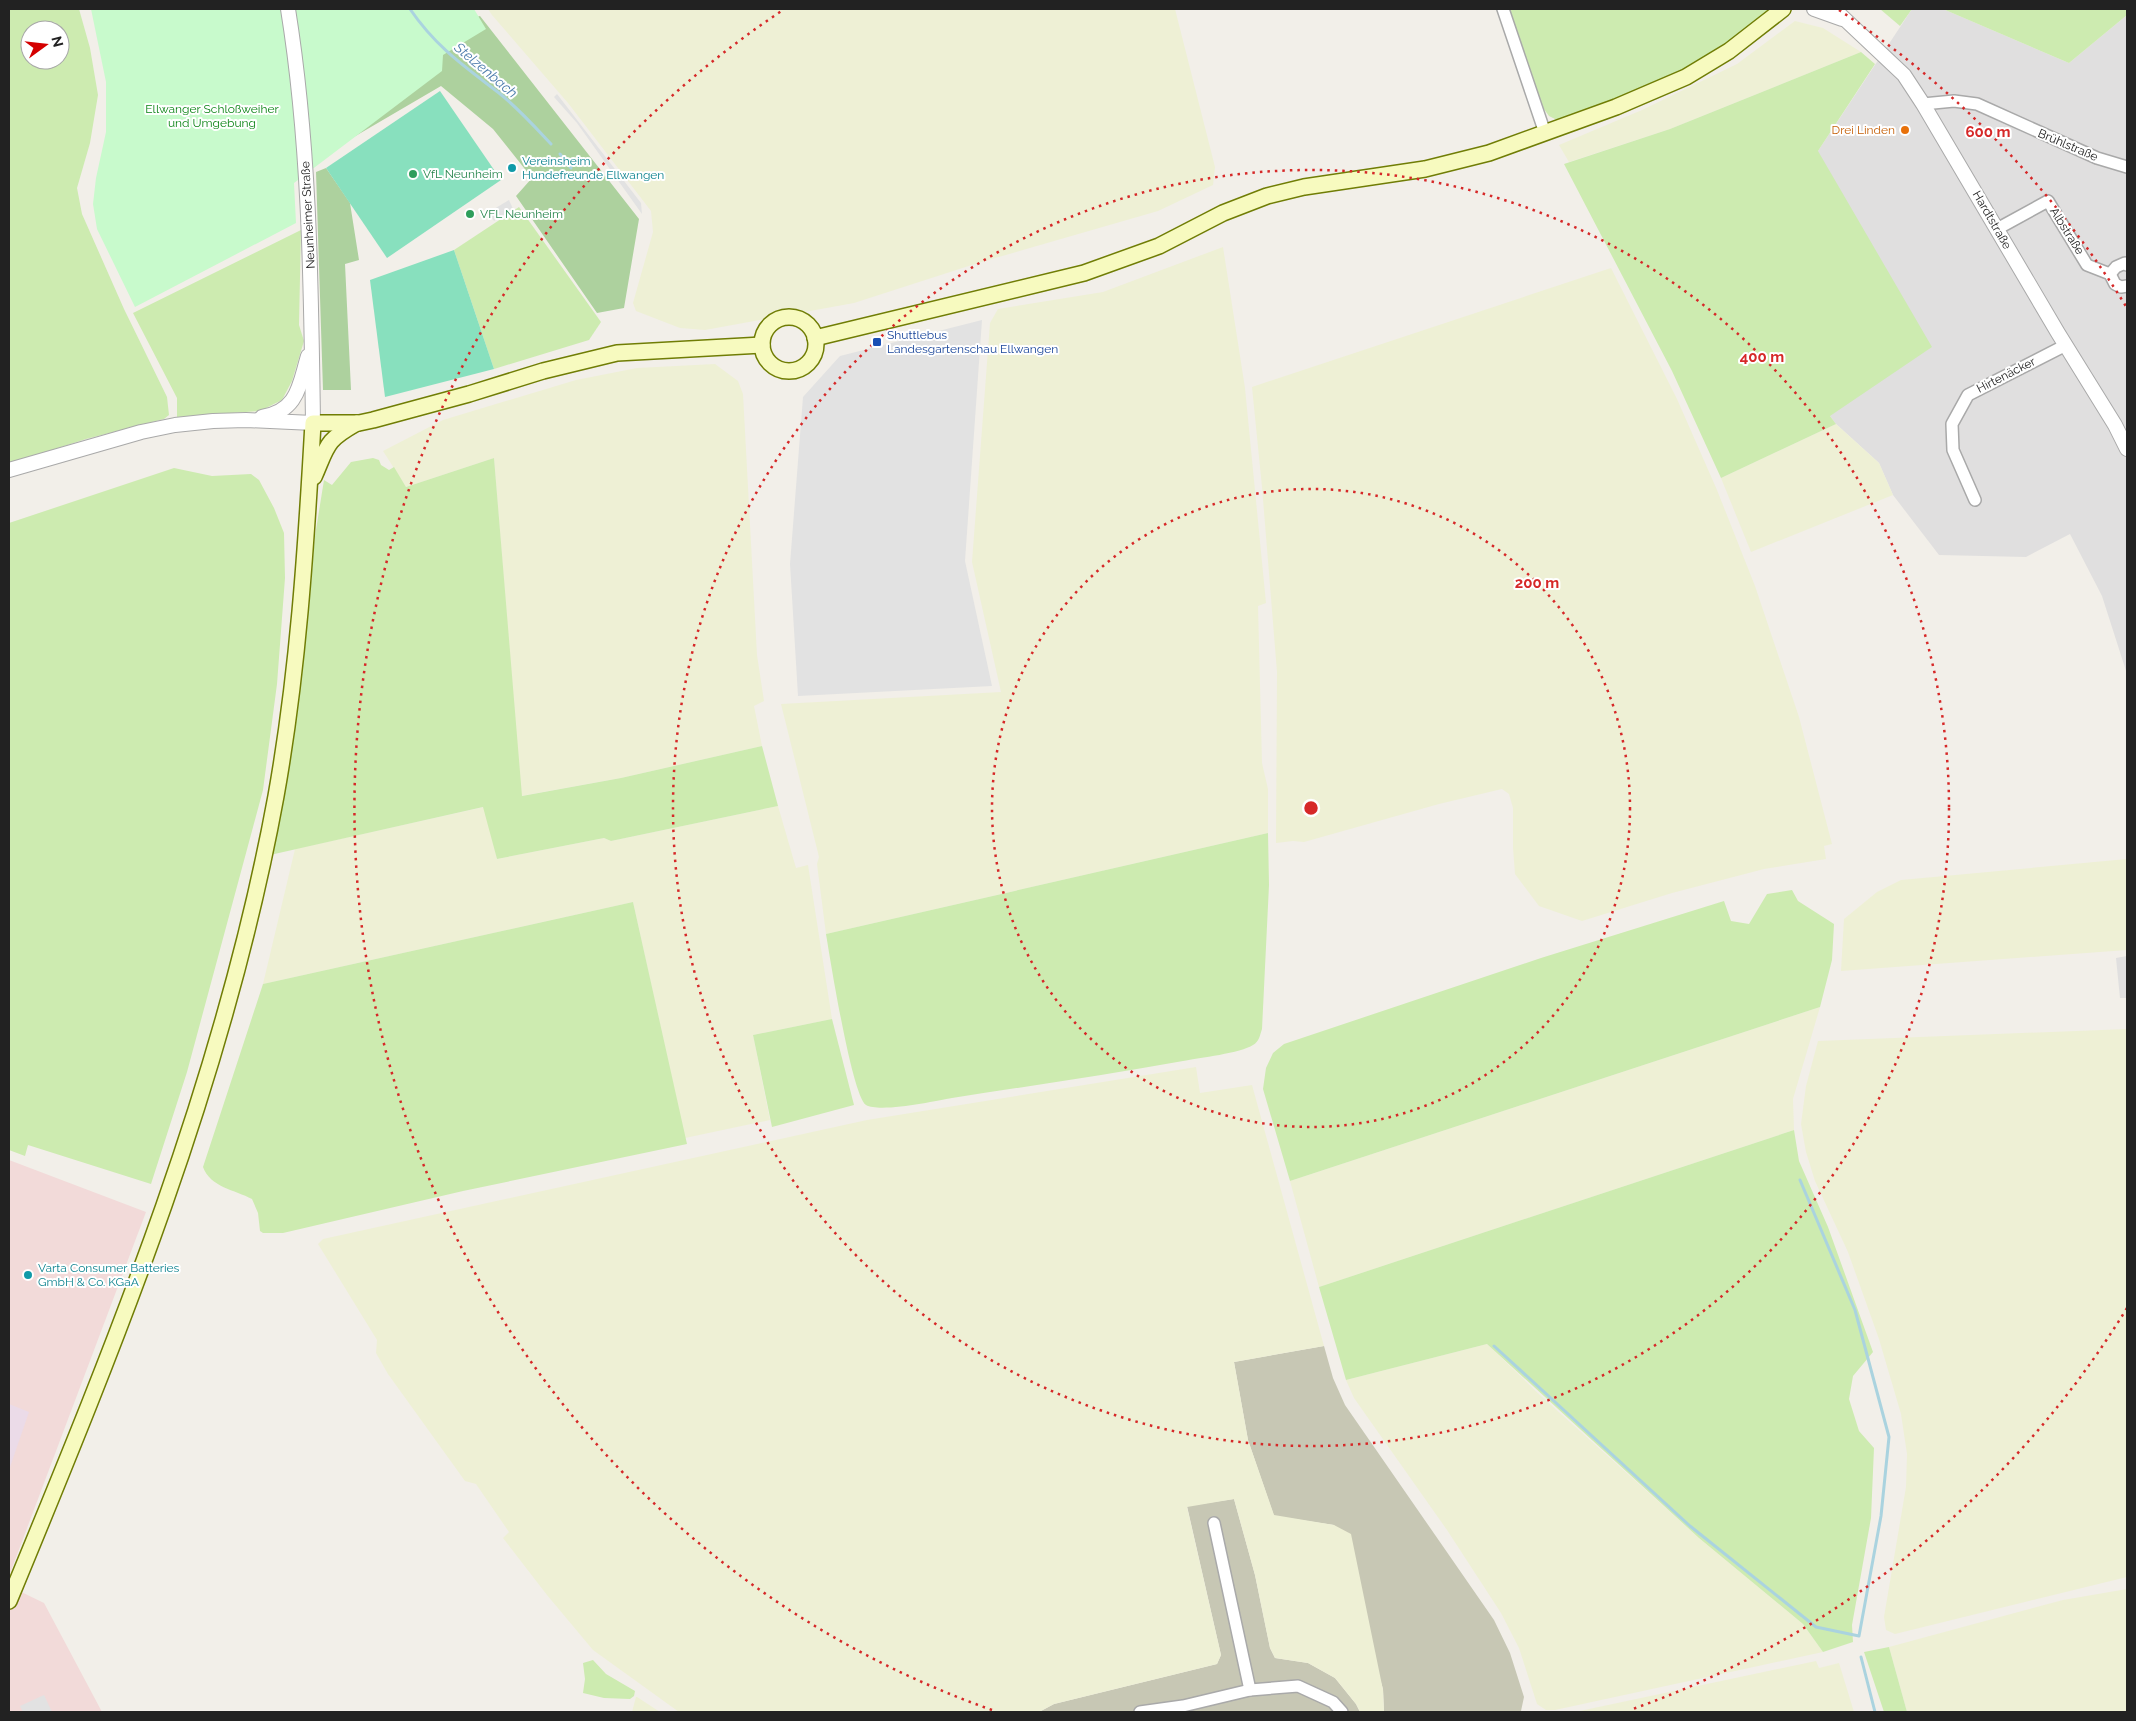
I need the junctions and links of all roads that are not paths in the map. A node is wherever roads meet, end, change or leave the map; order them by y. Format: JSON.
{"nodes":[{"id":1,"x":288,"y":9,"type":"edge"},
{"id":2,"x":1503,"y":9,"type":"edge"},
{"id":3,"x":1783,"y":9,"type":"edge"},
{"id":4,"x":1814,"y":9,"type":"edge"},
{"id":5,"x":1834,"y":9,"type":"edge"},
{"id":6,"x":1846,"y":20,"type":"junction"},
{"id":7,"x":1924,"y":104,"type":"junction"},
{"id":8,"x":1545,"y":133,"type":"junction"},
{"id":9,"x":2127,"y":167,"type":"edge"},
{"id":10,"x":1997,"y":229,"type":"junction"},
{"id":11,"x":2127,"y":265,"type":"edge"},
{"id":12,"x":2110,"y":274,"type":"junction"},
{"id":13,"x":2127,"y":286,"type":"edge"},
{"id":14,"x":815,"y":338,"type":"junction"},
{"id":15,"x":312,"y":343,"type":"junction"},
{"id":16,"x":2066,"y":345,"type":"junction"},
{"id":17,"x":762,"y":346,"type":"junction"},
{"id":18,"x":246,"y":420,"type":"junction"},
{"id":19,"x":313,"y":423,"type":"junction"},
{"id":20,"x":359,"y":423,"type":"junction"},
{"id":21,"x":2127,"y":449,"type":"edge"},
{"id":22,"x":9,"y":470,"type":"edge"},
{"id":23,"x":309,"y":490,"type":"junction"},
{"id":24,"x":1975,"y":500,"type":"dead end"},
{"id":25,"x":1214,"y":1523,"type":"dead end"},
{"id":26,"x":9,"y":1601,"type":"edge"},
{"id":27,"x":1250,"y":1690,"type":"junction"},
{"id":28,"x":1140,"y":1712,"type":"edge"},
{"id":29,"x":1342,"y":1712,"type":"edge"}],
"edges":[{"from":1,"to":15,"type":"street","name":"Neunheimer Straße"},
{"from":2,"to":8,"type":"street"},
{"from":3,"to":8,"type":"main road"},
{"from":4,"to":6,"type":"street"},
{"from":5,"to":6,"type":"street","name":"Hardtstraße"},
{"from":6,"to":7,"type":"street","name":"Hardtstraße"},
{"from":7,"to":9,"type":"street","name":"Brühlstraße"},
{"from":7,"to":10,"type":"street","name":"Hardtstraße"},
{"from":8,"to":14,"type":"main road"},
{"from":10,"to":12,"type":"street","name":"Albstraße"},
{"from":10,"to":16,"type":"street","name":"Hardtstraße"},
{"from":11,"to":12,"type":"street"},
{"from":12,"to":13,"type":"street","name":"Albstraße"},
{"from":14,"to":17,"type":"main road"},
{"from":14,"to":17,"type":"main road"},
{"from":15,"to":18,"type":"street"},
{"from":15,"to":19,"type":"street","name":"Neunheimer Straße"},
{"from":16,"to":21,"type":"street","name":"Hardtstraße"},
{"from":16,"to":24,"type":"street","name":"Hirtenäcker"},
{"from":17,"to":20,"type":"main road"},
{"from":18,"to":19,"type":"street"},
{"from":18,"to":22,"type":"street"},
{"from":19,"to":20,"type":"main road"},
{"from":19,"to":23,"type":"main road"},
{"from":20,"to":23,"type":"main road"},
{"from":23,"to":26,"type":"main road"},
{"from":25,"to":27,"type":"street"},
{"from":27,"to":28,"type":"street"},
{"from":27,"to":29,"type":"street"}]}
